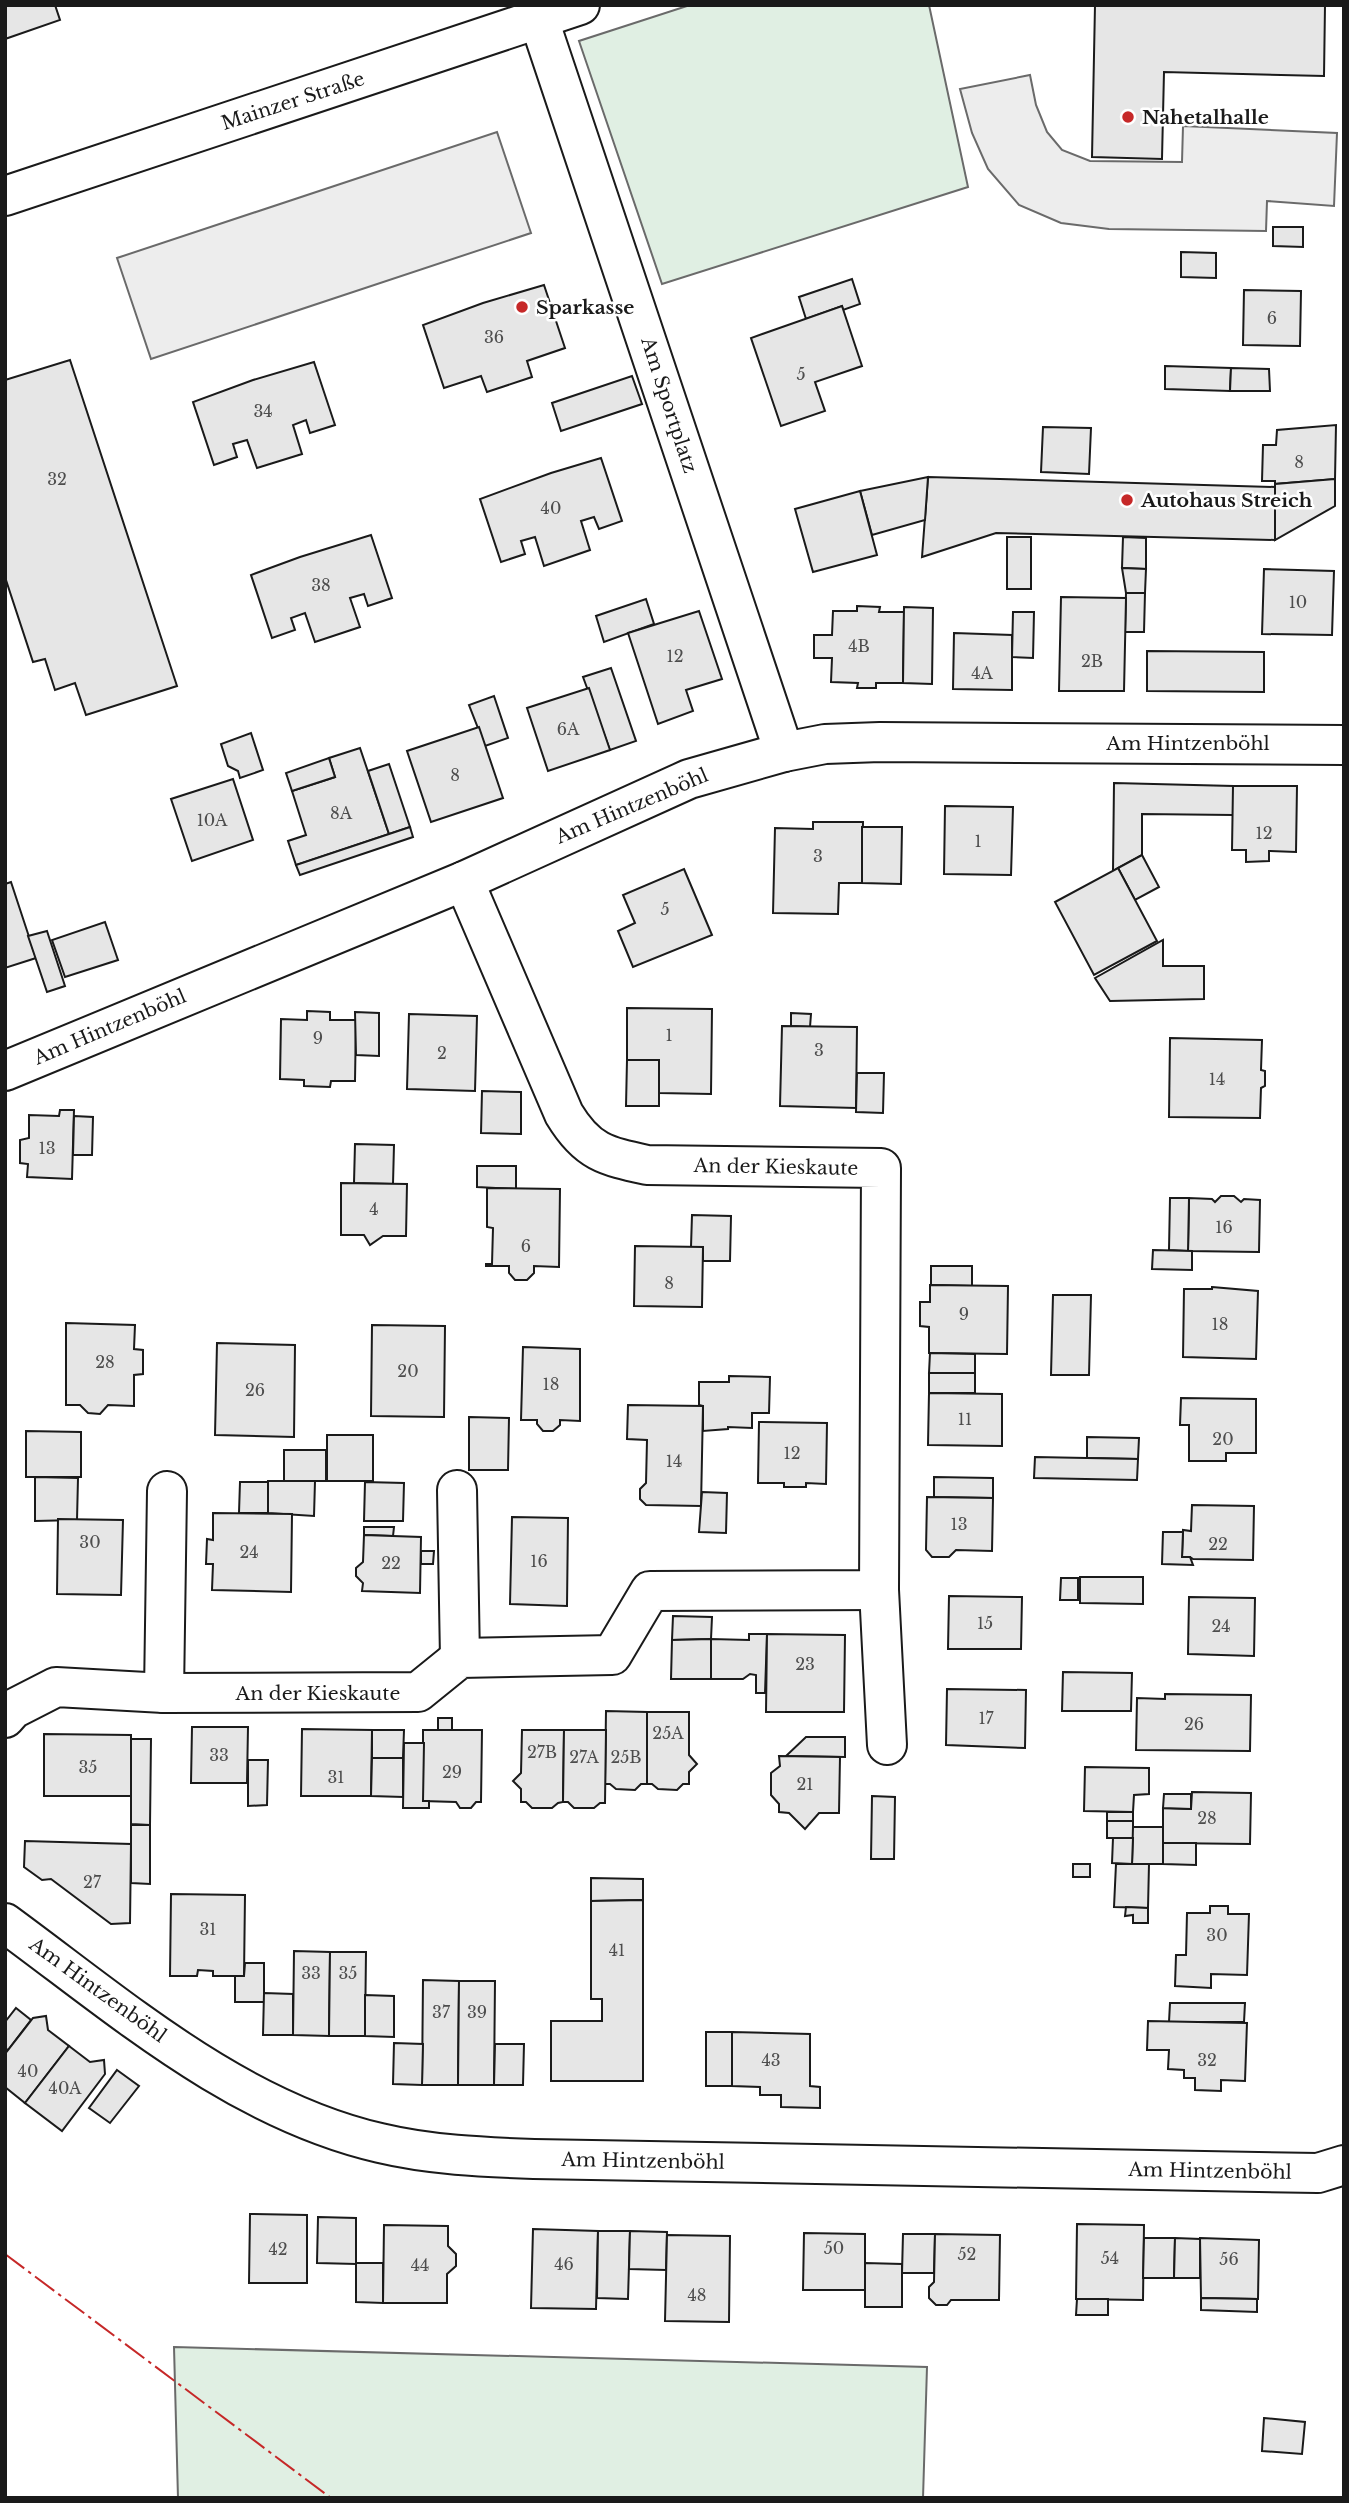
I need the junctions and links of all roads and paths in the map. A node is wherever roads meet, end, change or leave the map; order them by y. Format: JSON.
{"nodes":[{"id":1,"x":580,"y":5,"type":"edge"},
{"id":2,"x":536,"y":12,"type":"edge"},
{"id":3,"x":5,"y":196,"type":"edge"},
{"id":4,"x":1344,"y":745,"type":"edge"},
{"id":5,"x":784,"y":752,"type":"junction"},
{"id":6,"x":464,"y":881,"type":"junction"},
{"id":7,"x":5,"y":1071,"type":"edge"},
{"id":8,"x":457,"y":1490,"type":"dead end"},
{"id":9,"x":167,"y":1491,"type":"dead end"},
{"id":10,"x":879,"y":1590,"type":"junction"},
{"id":11,"x":460,"y":1658,"type":"junction"},
{"id":12,"x":164,"y":1693,"type":"junction"},
{"id":13,"x":5,"y":1718,"type":"edge"},
{"id":14,"x":887,"y":1745,"type":"dead end"},
{"id":15,"x":5,"y":1923,"type":"edge"},
{"id":16,"x":1344,"y":2165,"type":"edge"}],
"edges":[{"from":1,"to":2,"type":"street","name":"Mainzer Straße"},
{"from":2,"to":3,"type":"street","name":"Mainzer Straße"},
{"from":2,"to":5,"type":"street","name":"Am Sportplatz"},
{"from":4,"to":5,"type":"street","name":"Am Hintzenböhl"},
{"from":5,"to":6,"type":"street","name":"Am Hintzenböhl"},
{"from":6,"to":7,"type":"street","name":"Am Hintzenböhl"},
{"from":6,"to":10,"type":"street","name":"An der Kieskaute"},
{"from":8,"to":11,"type":"street"},
{"from":9,"to":12,"type":"street"},
{"from":10,"to":11,"type":"street"},
{"from":10,"to":14,"type":"street","name":"An der Kieskaute"},
{"from":11,"to":12,"type":"street","name":"An der Kieskaute"},
{"from":12,"to":13,"type":"street","name":"An der Kieskaute"},
{"from":15,"to":16,"type":"street","name":"Am Hintzenböhl"}]}
